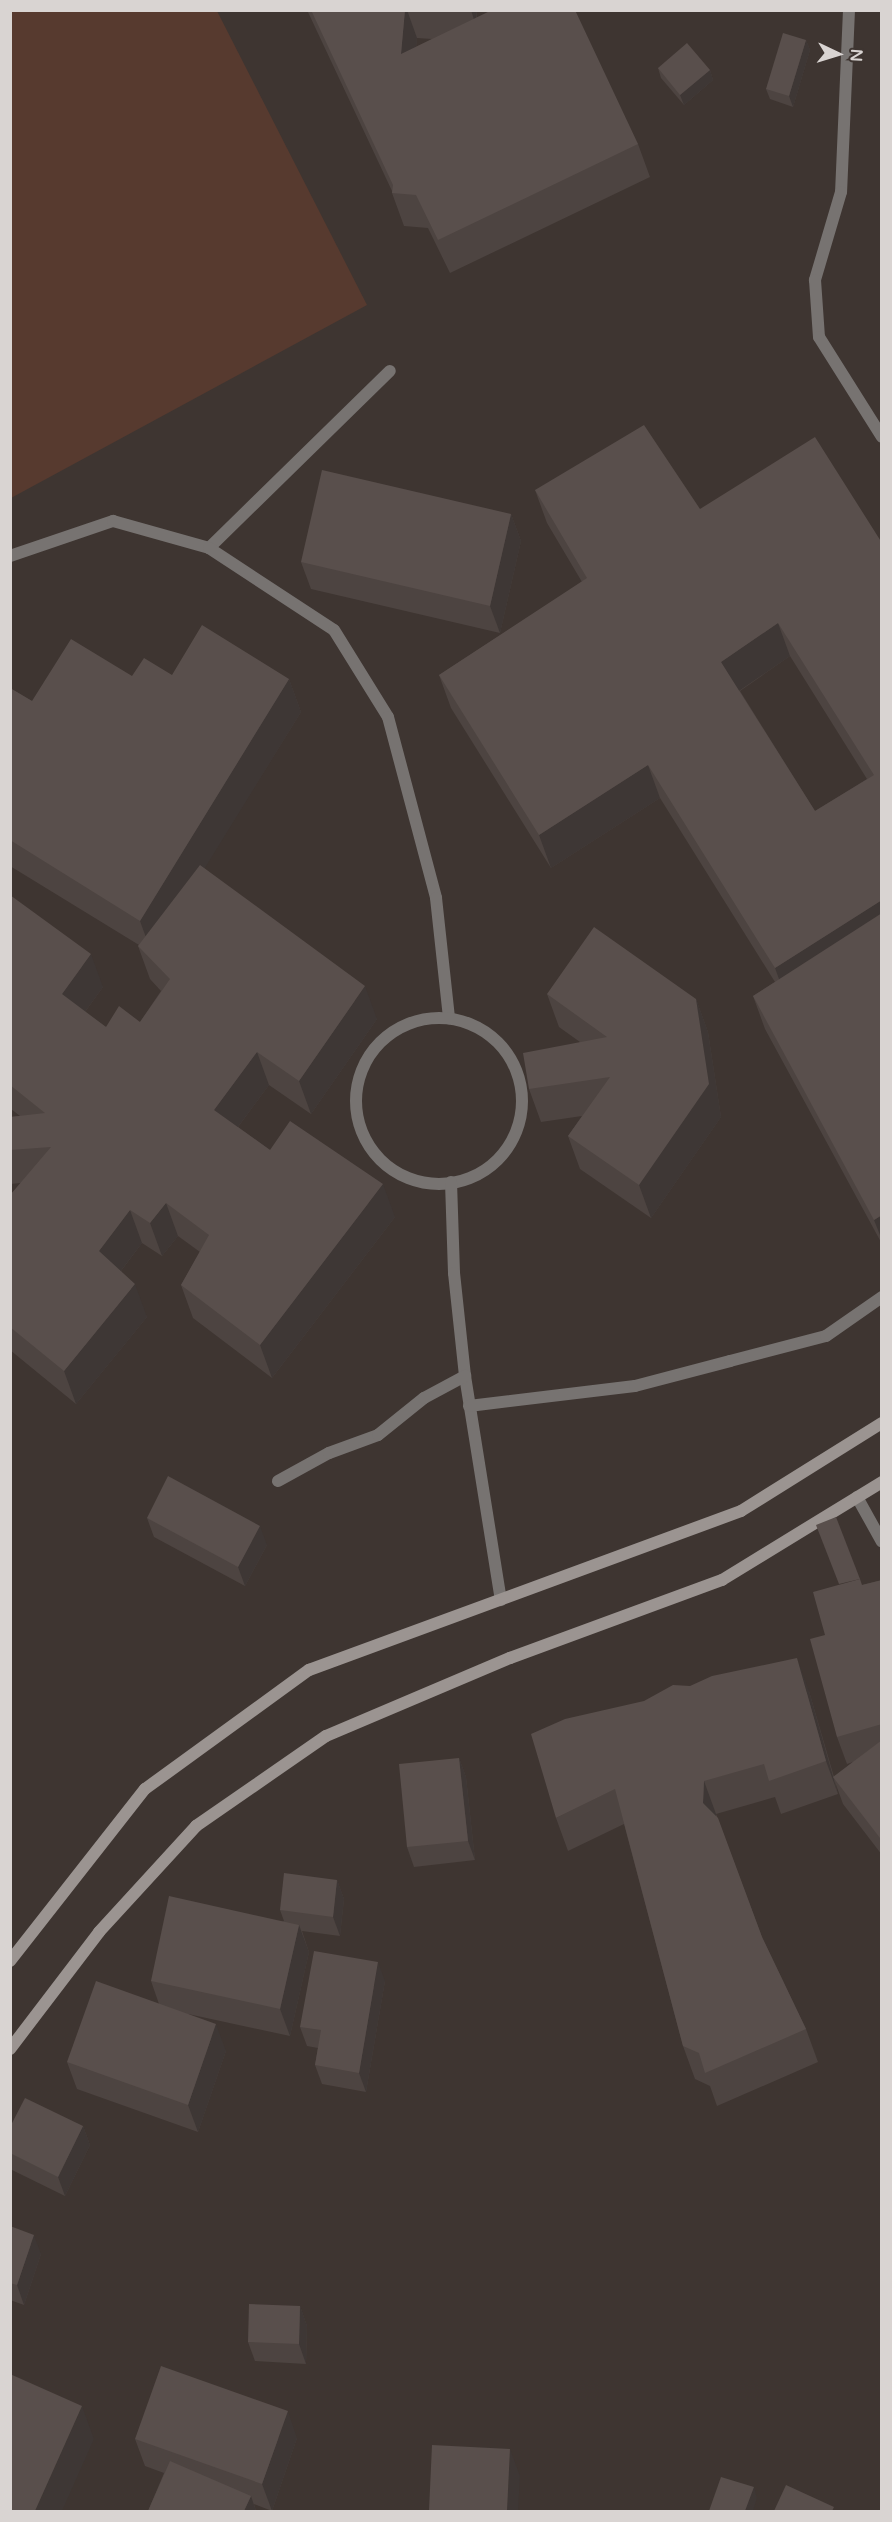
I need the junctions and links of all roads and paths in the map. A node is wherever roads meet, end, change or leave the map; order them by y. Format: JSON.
{"nodes":[{"id":1,"x":849,"y":10,"type":"edge"},
{"id":2,"x":390,"y":371,"type":"dead end"},
{"id":3,"x":882,"y":437,"type":"edge"},
{"id":4,"x":208,"y":548,"type":"junction"},
{"id":5,"x":10,"y":556,"type":"edge"},
{"id":6,"x":449,"y":1018,"type":"junction"},
{"id":7,"x":451,"y":1182,"type":"junction"},
{"id":8,"x":882,"y":1297,"type":"edge"},
{"id":9,"x":465,"y":1376,"type":"junction"},
{"id":10,"x":469,"y":1406,"type":"junction"},
{"id":11,"x":882,"y":1423,"type":"edge"},
{"id":12,"x":278,"y":1481,"type":"dead end"},
{"id":13,"x":882,"y":1482,"type":"edge"},
{"id":14,"x":857,"y":1497,"type":"junction"},
{"id":15,"x":882,"y":1542,"type":"edge"},
{"id":16,"x":501,"y":1600,"type":"junction"},
{"id":17,"x":10,"y":1962,"type":"edge"},
{"id":18,"x":10,"y":2049,"type":"edge"}],
"edges":[{"from":1,"to":3,"type":"street"},
{"from":2,"to":4,"type":"street"},
{"from":4,"to":5,"type":"street"},
{"from":4,"to":6,"type":"street"},
{"from":6,"to":7,"type":"street"},
{"from":6,"to":7,"type":"street"},
{"from":7,"to":9,"type":"street"},
{"from":8,"to":10,"type":"street"},
{"from":9,"to":10,"type":"street"},
{"from":9,"to":12,"type":"street"},
{"from":10,"to":16,"type":"street"},
{"from":11,"to":16,"type":"main road"},
{"from":13,"to":14,"type":"main road"},
{"from":14,"to":15,"type":"street"},
{"from":14,"to":18,"type":"main road"},
{"from":16,"to":17,"type":"main road"}]}
